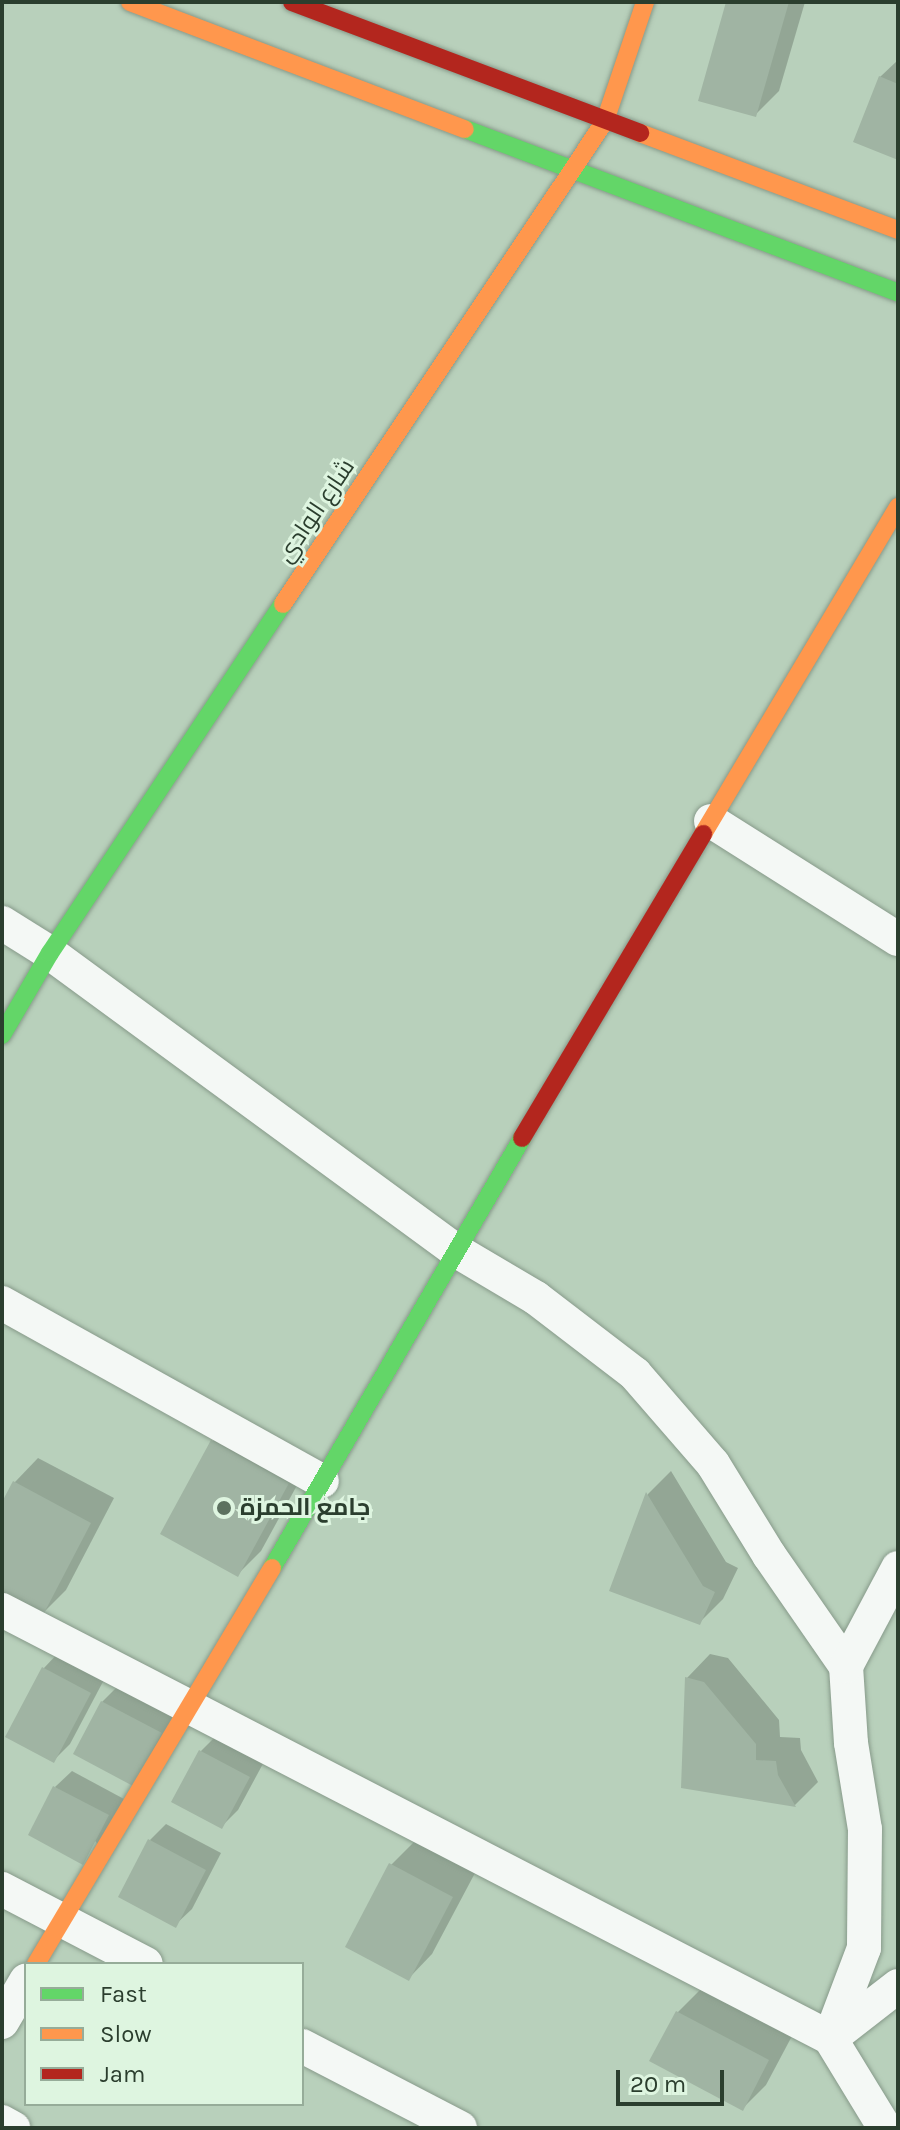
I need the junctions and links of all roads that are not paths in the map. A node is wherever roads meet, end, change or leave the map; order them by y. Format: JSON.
{"nodes":[{"id":1,"x":130,"y":2,"type":"edge"},
{"id":2,"x":292,"y":2,"type":"edge"},
{"id":3,"x":645,"y":2,"type":"edge"},
{"id":4,"x":605,"y":121,"type":"junction"},
{"id":5,"x":573,"y":170,"type":"junction"},
{"id":6,"x":898,"y":230,"type":"edge"},
{"id":7,"x":898,"y":293,"type":"edge"},
{"id":8,"x":898,"y":507,"type":"edge"},
{"id":9,"x":711,"y":821,"type":"junction"},
{"id":10,"x":2,"y":923,"type":"edge"},
{"id":11,"x":898,"y":939,"type":"edge"},
{"id":12,"x":50,"y":953,"type":"junction"},
{"id":13,"x":2,"y":1035,"type":"edge"},
{"id":14,"x":455,"y":1250,"type":"junction"},
{"id":15,"x":2,"y":1303,"type":"edge"},
{"id":16,"x":322,"y":1481,"type":"junction"},
{"id":17,"x":898,"y":1568,"type":"edge"},
{"id":18,"x":2,"y":1610,"type":"edge"},
{"id":19,"x":884,"y":1627,"type":"edge"},
{"id":20,"x":846,"y":1666,"type":"junction"},
{"id":21,"x":191,"y":1708,"type":"junction"},
{"id":22,"x":2,"y":1889,"type":"edge"},
{"id":23,"x":61,"y":1920,"type":"junction"},
{"id":24,"x":37,"y":1962,"type":"edge"},
{"id":25,"x":142,"y":1962,"type":"edge"},
{"id":26,"x":24,"y":1984,"type":"edge"},
{"id":27,"x":898,"y":1986,"type":"edge"},
{"id":28,"x":2,"y":2022,"type":"edge"},
{"id":29,"x":830,"y":2038,"type":"junction"},
{"id":30,"x":304,"y":2047,"type":"edge"},
{"id":31,"x":2,"y":2122,"type":"edge"},
{"id":32,"x":13,"y":2128,"type":"edge"},
{"id":33,"x":460,"y":2128,"type":"edge"},
{"id":34,"x":885,"y":2128,"type":"edge"}],
"edges":[{"from":1,"to":5,"type":"street"},
{"from":2,"to":4,"type":"street"},
{"from":3,"to":4,"type":"street","name":"شارع الوادي"},
{"from":4,"to":5,"type":"street","name":"شارع الوادي"},
{"from":4,"to":6,"type":"street"},
{"from":5,"to":7,"type":"street"},
{"from":5,"to":12,"type":"street","name":"شارع الوادي"},
{"from":8,"to":9,"type":"street"},
{"from":9,"to":11,"type":"street"},
{"from":9,"to":14,"type":"street"},
{"from":10,"to":12,"type":"street"},
{"from":12,"to":13,"type":"street","name":"شارع الوادي"},
{"from":12,"to":14,"type":"street"},
{"from":14,"to":16,"type":"street"},
{"from":14,"to":20,"type":"street"},
{"from":15,"to":16,"type":"street"},
{"from":16,"to":21,"type":"street"},
{"from":17,"to":19,"type":"street"},
{"from":18,"to":21,"type":"street"},
{"from":19,"to":20,"type":"street"},
{"from":20,"to":29,"type":"street"},
{"from":21,"to":23,"type":"street"},
{"from":21,"to":29,"type":"street"},
{"from":22,"to":23,"type":"street"},
{"from":23,"to":24,"type":"street"},
{"from":23,"to":25,"type":"street"},
{"from":26,"to":28,"type":"street"},
{"from":27,"to":29,"type":"street"},
{"from":29,"to":34,"type":"street"},
{"from":30,"to":33,"type":"street"},
{"from":31,"to":32,"type":"street"}]}
